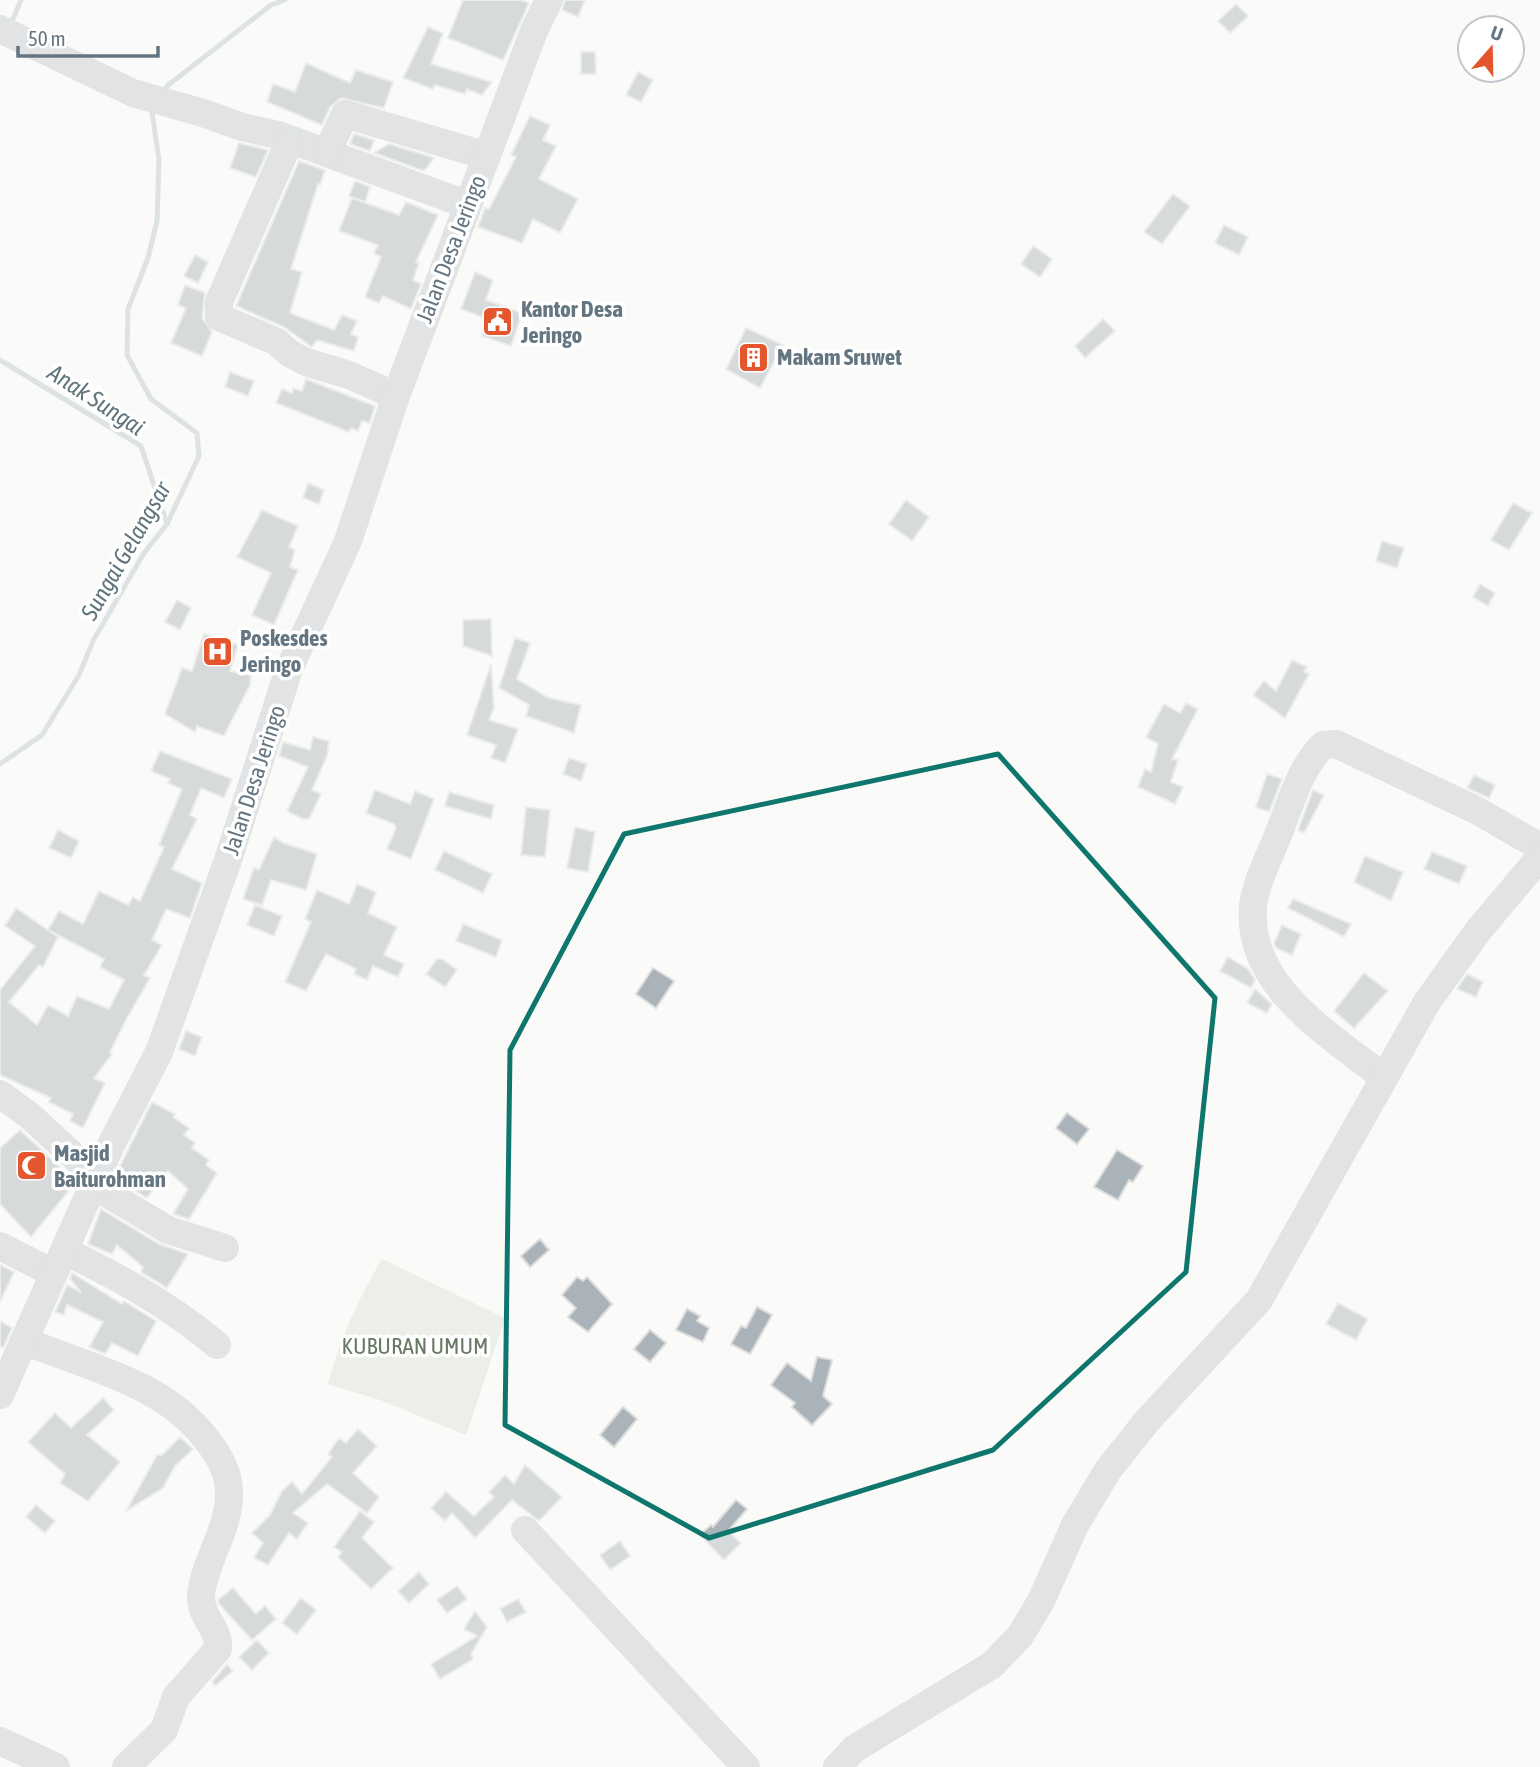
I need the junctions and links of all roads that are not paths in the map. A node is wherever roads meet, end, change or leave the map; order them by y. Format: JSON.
{"nodes":[{"id":1,"x":549,"y":0,"type":"edge"},
{"id":2,"x":0,"y":29,"type":"edge"},
{"id":3,"x":290,"y":140,"type":"junction"},
{"id":4,"x":327,"y":153,"type":"junction"},
{"id":5,"x":487,"y":156,"type":"junction"},
{"id":6,"x":468,"y":205,"type":"junction"},
{"id":7,"x":396,"y":396,"type":"junction"},
{"id":8,"x":1540,"y":848,"type":"edge"},
{"id":9,"x":1540,"y":857,"type":"edge"},
{"id":10,"x":1383,"y":1077,"type":"junction"},
{"id":11,"x":0,"y":1094,"type":"edge"},
{"id":12,"x":94,"y":1181,"type":"junction"},
{"id":13,"x":0,"y":1246,"type":"edge"},
{"id":14,"x":225,"y":1248,"type":"dead end"},
{"id":15,"x":58,"y":1262,"type":"junction"},
{"id":16,"x":24,"y":1341,"type":"junction"},
{"id":17,"x":217,"y":1345,"type":"dead end"},
{"id":18,"x":0,"y":1395,"type":"edge"},
{"id":19,"x":525,"y":1530,"type":"dead end"},
{"id":20,"x":0,"y":1741,"type":"edge"},
{"id":21,"x":55,"y":1767,"type":"edge"},
{"id":22,"x":126,"y":1767,"type":"edge"},
{"id":23,"x":746,"y":1767,"type":"edge"},
{"id":24,"x":837,"y":1767,"type":"edge"}],
"edges":[{"from":1,"to":5,"type":"street","name":"Jalan Desa Jeringo"},
{"from":2,"to":3,"type":"street"},
{"from":3,"to":4,"type":"street"},
{"from":3,"to":7,"type":"street"},
{"from":4,"to":5,"type":"street"},
{"from":4,"to":6,"type":"street"},
{"from":5,"to":6,"type":"street","name":"Jalan Desa Jeringo"},
{"from":6,"to":7,"type":"street","name":"Jalan Desa Jeringo"},
{"from":7,"to":12,"type":"street","name":"Jalan Desa Jeringo"},
{"from":8,"to":10,"type":"street"},
{"from":9,"to":10,"type":"street"},
{"from":10,"to":24,"type":"street"},
{"from":11,"to":12,"type":"street"},
{"from":12,"to":14,"type":"street"},
{"from":12,"to":15,"type":"street","name":"Jalan Desa Jeringo"},
{"from":13,"to":15,"type":"street"},
{"from":15,"to":16,"type":"street","name":"Jalan Desa Jeringo"},
{"from":15,"to":17,"type":"street"},
{"from":16,"to":18,"type":"street","name":"Jalan Desa Jeringo"},
{"from":16,"to":22,"type":"street"},
{"from":19,"to":23,"type":"street"},
{"from":20,"to":21,"type":"street"}]}
